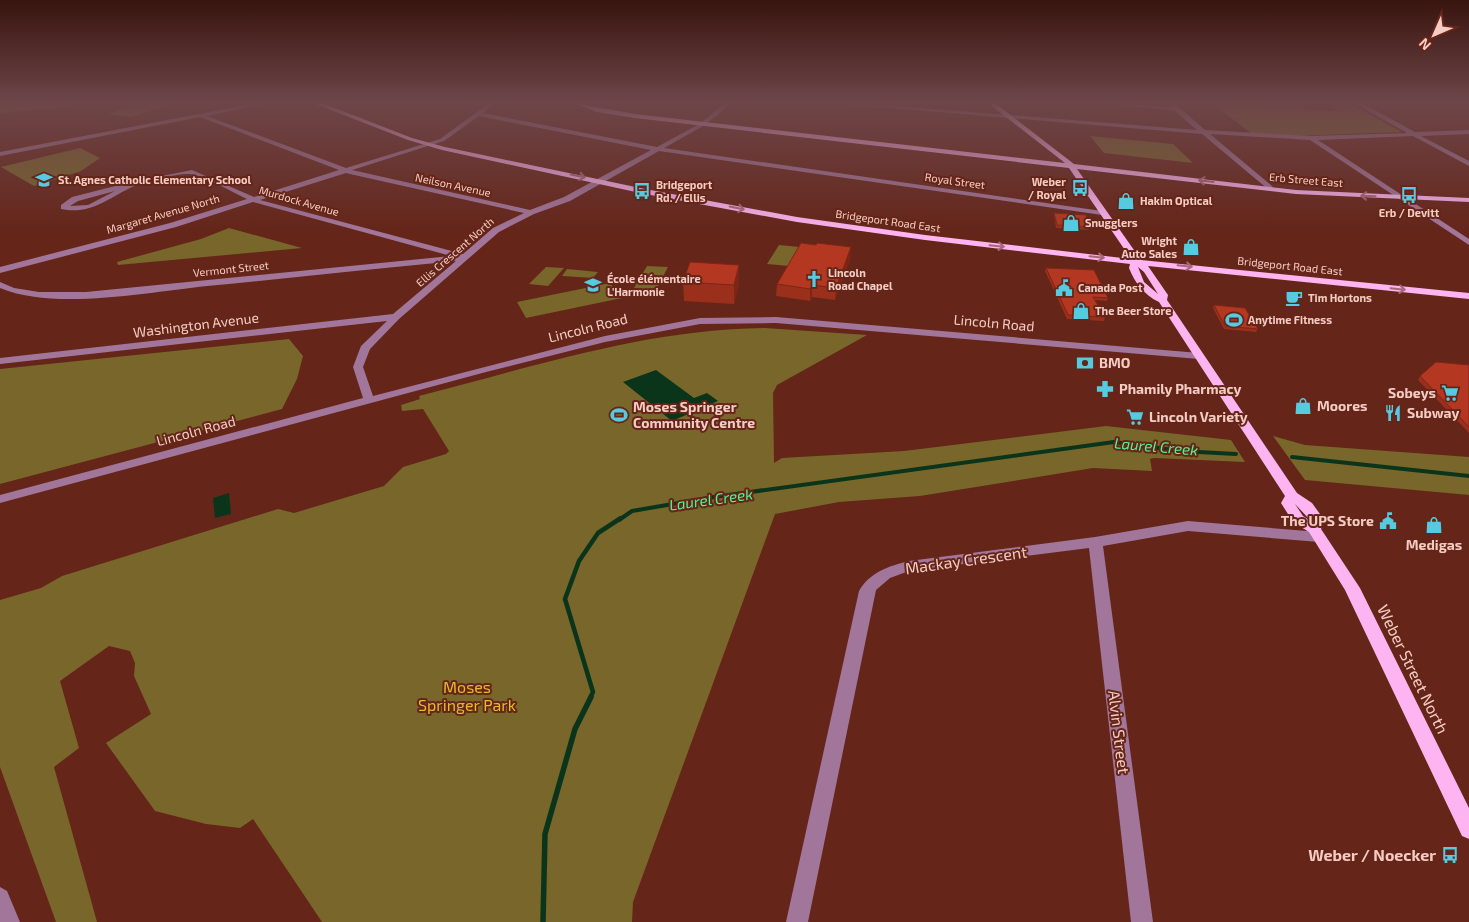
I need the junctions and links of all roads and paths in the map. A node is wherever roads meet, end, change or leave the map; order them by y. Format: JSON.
{"nodes":[{"id":1,"x":42,"y":146,"type":"edge"},
{"id":2,"x":280,"y":146,"type":"edge"},
{"id":3,"x":421,"y":146,"type":"edge"},
{"id":4,"x":436,"y":146,"type":"edge"},
{"id":5,"x":642,"y":146,"type":"edge"},
{"id":6,"x":662,"y":146,"type":"edge"},
{"id":7,"x":905,"y":146,"type":"edge"},
{"id":8,"x":1047,"y":146,"type":"edge"},
{"id":9,"x":1220,"y":146,"type":"edge"},
{"id":10,"x":1323,"y":146,"type":"edge"},
{"id":11,"x":1436,"y":146,"type":"edge"},
{"id":12,"x":657,"y":149,"type":"junction"},
{"id":13,"x":0,"y":154,"type":"edge"},
{"id":14,"x":1070,"y":164,"type":"junction"},
{"id":15,"x":1469,"y":164,"type":"edge"},
{"id":16,"x":346,"y":171,"type":"junction"},
{"id":17,"x":598,"y":181,"type":"junction"},
{"id":18,"x":131,"y":184,"type":"junction"},
{"id":19,"x":1269,"y":188,"type":"junction"},
{"id":20,"x":1400,"y":197,"type":"junction"},
{"id":21,"x":253,"y":200,"type":"junction"},
{"id":22,"x":1469,"y":200,"type":"edge"},
{"id":23,"x":531,"y":212,"type":"junction"},
{"id":24,"x":1102,"y":213,"type":"junction"},
{"id":25,"x":1469,"y":243,"type":"edge"},
{"id":26,"x":464,"y":257,"type":"junction"},
{"id":27,"x":1136,"y":261,"type":"junction"},
{"id":28,"x":0,"y":270,"type":"edge"},
{"id":29,"x":0,"y":286,"type":"edge"},
{"id":30,"x":1469,"y":296,"type":"edge"},
{"id":31,"x":396,"y":317,"type":"junction"},
{"id":32,"x":1199,"y":356,"type":"junction"},
{"id":33,"x":0,"y":361,"type":"edge"},
{"id":34,"x":370,"y":400,"type":"junction"},
{"id":35,"x":0,"y":499,"type":"edge"},
{"id":36,"x":1316,"y":533,"type":"junction"},
{"id":37,"x":1095,"y":542,"type":"junction"},
{"id":38,"x":1469,"y":829,"type":"edge"},
{"id":39,"x":0,"y":898,"type":"edge"},
{"id":40,"x":9,"y":922,"type":"edge"},
{"id":41,"x":797,"y":922,"type":"edge"},
{"id":42,"x":1142,"y":922,"type":"edge"}],
"edges":[{"from":1,"to":13,"type":"street"},
{"from":2,"to":16,"type":"street","name":"Neilson Avenue"},
{"from":3,"to":16,"type":"street","name":"Margaret Avenue North"},
{"from":4,"to":17,"type":"main road","name":"Bridgeport Road East","one_way":true},
{"from":5,"to":12,"type":"street","name":"Royal Street"},
{"from":6,"to":12,"type":"street","name":"Ellis Crescent North"},
{"from":7,"to":14,"type":"main road","name":"Erb Street East"},
{"from":8,"to":14,"type":"main road"},
{"from":9,"to":19,"type":"street"},
{"from":10,"to":20,"type":"street"},
{"from":11,"to":15,"type":"street"},
{"from":12,"to":17,"type":"street","name":"Ellis Crescent North"},
{"from":12,"to":24,"type":"street","name":"Royal Street"},
{"from":19,"to":14,"type":"main road","name":"Erb Street East","one_way":true},
{"from":14,"to":24,"type":"main road","name":"Weber Street North"},
{"from":16,"to":21,"type":"street","name":"Margaret Avenue North"},
{"from":16,"to":23,"type":"street","name":"Neilson Avenue"},
{"from":17,"to":23,"type":"street","name":"Ellis Crescent North"},
{"from":17,"to":27,"type":"main road","name":"Bridgeport Road East","one_way":true},
{"from":18,"to":18,"type":"street","name":"Murdock Avenue"},
{"from":18,"to":21,"type":"street","name":"Murdock Avenue"},
{"from":20,"to":19,"type":"main road","name":"Erb Street East","one_way":true},
{"from":20,"to":22,"type":"main road","name":"Erb Street East"},
{"from":20,"to":25,"type":"street"},
{"from":21,"to":26,"type":"street","name":"Murdock Avenue"},
{"from":21,"to":28,"type":"street","name":"Margaret Avenue North"},
{"from":23,"to":26,"type":"street","name":"Ellis Crescent North"},
{"from":24,"to":27,"type":"main road","name":"Weber Street North"},
{"from":26,"to":29,"type":"street","name":"Vermont Street"},
{"from":26,"to":31,"type":"street","name":"Ellis Crescent North"},
{"from":27,"to":30,"type":"main road","name":"Bridgeport Road East","one_way":true},
{"from":27,"to":32,"type":"main road","name":"Weber Street North"},
{"from":31,"to":33,"type":"street","name":"Washington Avenue"},
{"from":31,"to":34,"type":"street","name":"Ellis Crescent North"},
{"from":32,"to":34,"type":"street","name":"Lincoln Road"},
{"from":32,"to":36,"type":"main road","name":"Weber Street North"},
{"from":34,"to":35,"type":"street","name":"Lincoln Road"},
{"from":36,"to":37,"type":"street","name":"Mackay Crescent"},
{"from":36,"to":38,"type":"main road","name":"Weber Street North"},
{"from":37,"to":41,"type":"street","name":"Mackay Crescent"},
{"from":37,"to":42,"type":"street","name":"Alvin Street"},
{"from":39,"to":40,"type":"street"}]}
